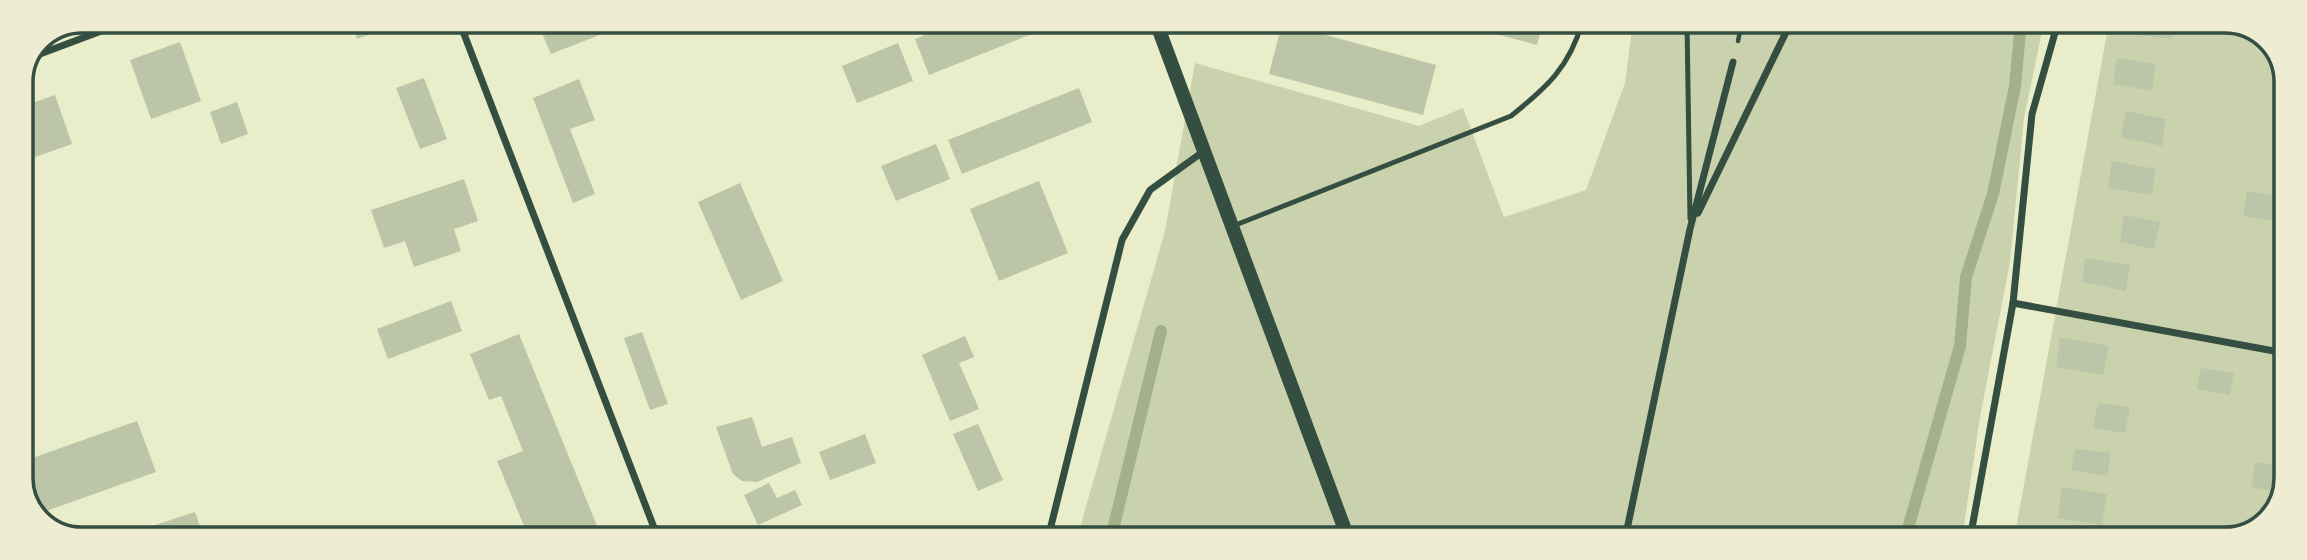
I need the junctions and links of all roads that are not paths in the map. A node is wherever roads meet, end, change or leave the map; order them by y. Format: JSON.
{"nodes":[{"id":1,"x":96,"y":33,"type":"edge"},
{"id":2,"x":464,"y":33,"type":"edge"},
{"id":3,"x":1160,"y":33,"type":"edge"},
{"id":4,"x":1579,"y":33,"type":"edge"},
{"id":5,"x":1687,"y":33,"type":"edge"},
{"id":6,"x":1786,"y":33,"type":"edge"},
{"id":7,"x":2055,"y":33,"type":"edge"},
{"id":8,"x":44,"y":52,"type":"edge"},
{"id":9,"x":1733,"y":62,"type":"dead end"},
{"id":10,"x":1204,"y":151,"type":"junction"},
{"id":11,"x":1233,"y":226,"type":"junction"},
{"id":12,"x":1690,"y":229,"type":"junction"},
{"id":13,"x":2013,"y":303,"type":"junction"},
{"id":14,"x":2274,"y":351,"type":"edge"},
{"id":15,"x":655,"y":527,"type":"edge"},
{"id":16,"x":1051,"y":527,"type":"edge"},
{"id":17,"x":1345,"y":527,"type":"edge"},
{"id":18,"x":1628,"y":527,"type":"edge"},
{"id":19,"x":1972,"y":527,"type":"edge"}],
"edges":[{"from":1,"to":8,"type":"street"},
{"from":2,"to":15,"type":"street"},
{"from":3,"to":10,"type":"main road"},
{"from":4,"to":11,"type":"lane"},
{"from":5,"to":12,"type":"lane"},
{"from":6,"to":12,"type":"street"},
{"from":7,"to":13,"type":"street"},
{"from":9,"to":12,"type":"street"},
{"from":10,"to":11,"type":"main road"},
{"from":10,"to":16,"type":"street"},
{"from":11,"to":17,"type":"main road"},
{"from":12,"to":18,"type":"street"},
{"from":13,"to":14,"type":"street"},
{"from":13,"to":19,"type":"street"}]}
